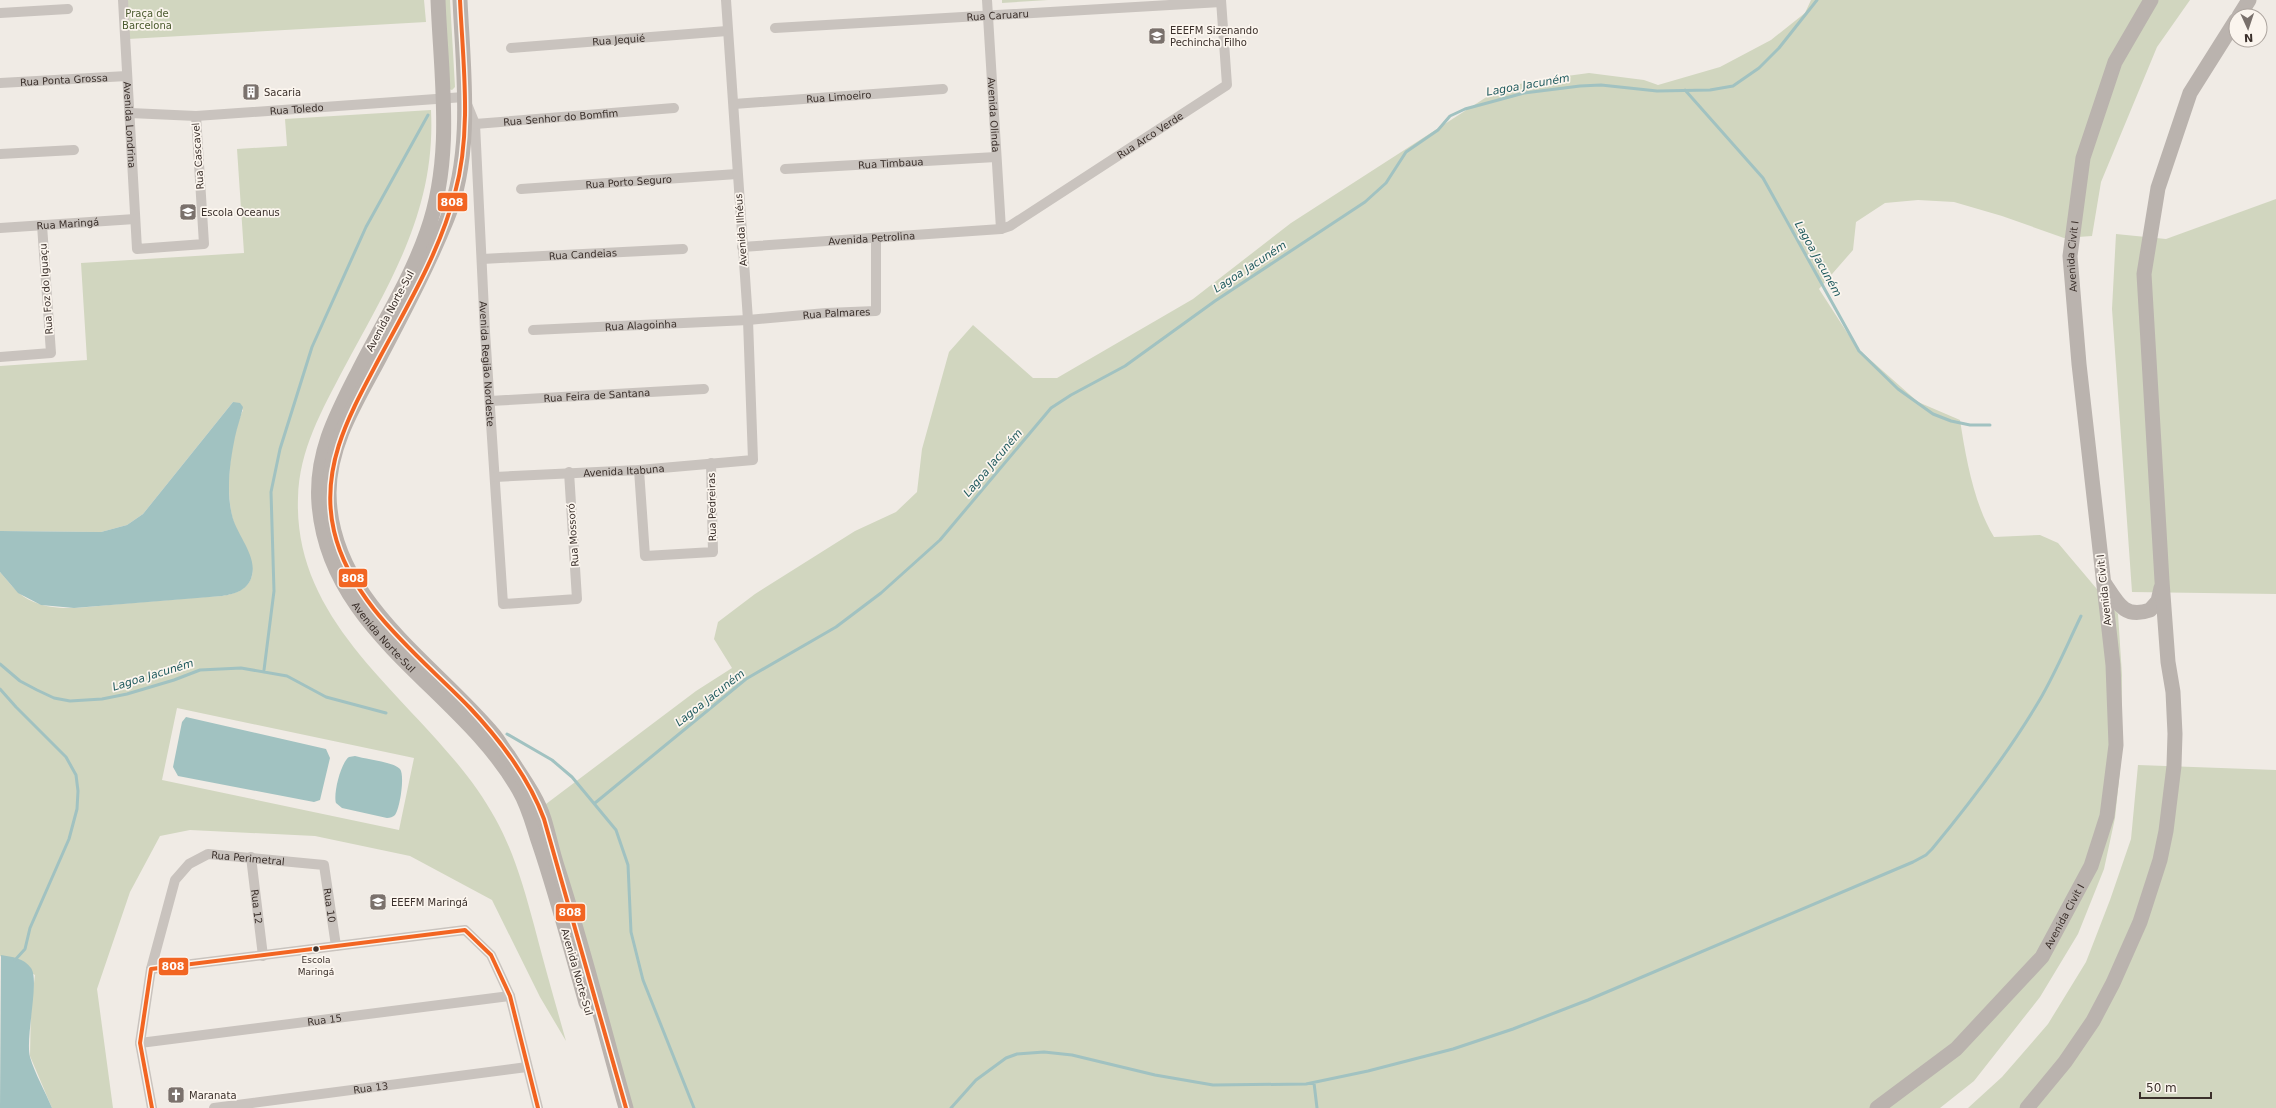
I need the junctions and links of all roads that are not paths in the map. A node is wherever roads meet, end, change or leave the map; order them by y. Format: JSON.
{"nodes":[{"id":1,"x":123,"y":0,"type":"edge"},
{"id":2,"x":438,"y":0,"type":"edge"},
{"id":3,"x":460,"y":0,"type":"edge"},
{"id":4,"x":726,"y":0,"type":"edge"},
{"id":5,"x":987,"y":0,"type":"edge"},
{"id":6,"x":2151,"y":0,"type":"edge"},
{"id":7,"x":1221,"y":1,"type":"edge"},
{"id":8,"x":68,"y":9,"type":"dead end"},
{"id":9,"x":0,"y":13,"type":"edge"},
{"id":10,"x":988,"y":15,"type":"junction"},
{"id":11,"x":775,"y":28,"type":"dead end"},
{"id":12,"x":727,"y":31,"type":"junction"},
{"id":13,"x":2228,"y":33,"type":"edge"},
{"id":14,"x":511,"y":48,"type":"dead end"},
{"id":15,"x":127,"y":76,"type":"junction"},
{"id":16,"x":0,"y":83,"type":"edge"},
{"id":17,"x":943,"y":89,"type":"dead end"},
{"id":18,"x":464,"y":97,"type":"junction"},
{"id":19,"x":444,"y":100,"type":"junction"},
{"id":20,"x":734,"y":104,"type":"junction"},
{"id":21,"x":674,"y":108,"type":"dead end"},
{"id":22,"x":130,"y":113,"type":"junction"},
{"id":23,"x":196,"y":116,"type":"junction"},
{"id":24,"x":475,"y":124,"type":"junction"},
{"id":25,"x":74,"y":150,"type":"dead end"},
{"id":26,"x":0,"y":154,"type":"edge"},
{"id":27,"x":996,"y":157,"type":"junction"},
{"id":28,"x":785,"y":169,"type":"dead end"},
{"id":29,"x":737,"y":174,"type":"junction"},
{"id":30,"x":521,"y":189,"type":"dead end"},
{"id":31,"x":135,"y":219,"type":"junction"},
{"id":32,"x":42,"y":225,"type":"junction"},
{"id":33,"x":0,"y":228,"type":"edge"},
{"id":34,"x":1001,"y":229,"type":"junction"},
{"id":35,"x":876,"y":238,"type":"junction"},
{"id":36,"x":742,"y":247,"type":"junction"},
{"id":37,"x":137,"y":249,"type":"joint"},
{"id":38,"x":683,"y":249,"type":"dead end"},
{"id":39,"x":482,"y":259,"type":"junction"},
{"id":40,"x":748,"y":320,"type":"junction"},
{"id":41,"x":533,"y":330,"type":"dead end"},
{"id":42,"x":0,"y":356,"type":"edge"},
{"id":43,"x":704,"y":389,"type":"dead end"},
{"id":44,"x":490,"y":401,"type":"junction"},
{"id":45,"x":753,"y":460,"type":"joint"},
{"id":46,"x":711,"y":463,"type":"junction"},
{"id":47,"x":639,"y":470,"type":"junction"},
{"id":48,"x":569,"y":472,"type":"junction"},
{"id":49,"x":495,"y":477,"type":"junction"},
{"id":50,"x":2104,"y":582,"type":"junction"},
{"id":51,"x":2162,"y":582,"type":"junction"},
{"id":52,"x":503,"y":604,"type":"joint"},
{"id":53,"x":251,"y":857,"type":"junction"},
{"id":54,"x":324,"y":865,"type":"joint"},
{"id":55,"x":336,"y":946,"type":"junction"},
{"id":56,"x":263,"y":956,"type":"junction"},
{"id":57,"x":151,"y":969,"type":"junction"},
{"id":58,"x":510,"y":996,"type":"junction"},
{"id":59,"x":140,"y":1043,"type":"junction"},
{"id":60,"x":527,"y":1067,"type":"junction"},
{"id":61,"x":284,"y":1103,"type":"edge"},
{"id":62,"x":152,"y":1108,"type":"edge"},
{"id":63,"x":214,"y":1108,"type":"edge"},
{"id":64,"x":538,"y":1108,"type":"edge"},
{"id":65,"x":616,"y":1108,"type":"edge"},
{"id":66,"x":626,"y":1108,"type":"edge"},
{"id":67,"x":1877,"y":1108,"type":"edge"},
{"id":68,"x":2027,"y":1108,"type":"edge"}],
"edges":[{"from":1,"to":15,"type":"street","name":"Avenida Londrina"},
{"from":2,"to":19,"type":"main road","name":"Avenida Norte-Sul"},
{"from":3,"to":18,"type":"main road","name":"Avenida Norte-Sul"},
{"from":4,"to":12,"type":"street","name":"Avenida Ilhéus"},
{"from":5,"to":10,"type":"street","name":"Avenida Olinda"},
{"from":6,"to":50,"type":"main road","name":"Avenida Civit I"},
{"from":7,"to":10,"type":"street","name":"Rua Caruaru"},
{"from":7,"to":34,"type":"street","name":"Rua Arco Verde"},
{"from":8,"to":9,"type":"street"},
{"from":10,"to":11,"type":"street","name":"Rua Caruaru"},
{"from":10,"to":27,"type":"street","name":"Avenida Olinda"},
{"from":12,"to":14,"type":"street","name":"Rua Jequié"},
{"from":12,"to":20,"type":"street","name":"Avenida Ilhéus"},
{"from":13,"to":51,"type":"main road"},
{"from":15,"to":16,"type":"street","name":"Rua Ponta Grossa"},
{"from":15,"to":22,"type":"street","name":"Avenida Londrina"},
{"from":17,"to":20,"type":"street","name":"Rua Limoeiro"},
{"from":18,"to":19,"type":"street","name":"Rua Toledo"},
{"from":18,"to":24,"type":"street"},
{"from":18,"to":66,"type":"main road","name":"Avenida Norte-Sul"},
{"from":19,"to":23,"type":"street","name":"Rua Toledo"},
{"from":19,"to":65,"type":"main road","name":"Avenida Norte-Sul"},
{"from":20,"to":29,"type":"street","name":"Avenida Ilhéus"},
{"from":21,"to":24,"type":"street","name":"Rua Senhor do Bomfim"},
{"from":22,"to":23,"type":"street","name":"Rua Toledo"},
{"from":22,"to":31,"type":"street","name":"Avenida Londrina"},
{"from":23,"to":37,"type":"street","name":"Rua Cascavel"},
{"from":24,"to":39,"type":"street","name":"Avenida Região Nordeste"},
{"from":25,"to":26,"type":"street"},
{"from":27,"to":28,"type":"street","name":"Rua Timbaua"},
{"from":27,"to":34,"type":"street","name":"Avenida Olinda"},
{"from":29,"to":30,"type":"street","name":"Rua Porto Seguro"},
{"from":29,"to":36,"type":"street","name":"Avenida Ilhéus"},
{"from":31,"to":32,"type":"street","name":"Rua Maringá"},
{"from":31,"to":37,"type":"street","name":"Avenida Londrina"},
{"from":32,"to":33,"type":"street","name":"Rua Maringá"},
{"from":32,"to":42,"type":"street","name":"Rua Foz do Iguaçu"},
{"from":34,"to":35,"type":"street","name":"Avenida Petrolina"},
{"from":35,"to":36,"type":"street","name":"Avenida Petrolina"},
{"from":35,"to":40,"type":"street","name":"Rua Palmares"},
{"from":36,"to":40,"type":"street","name":"Avenida Ilhéus"},
{"from":38,"to":39,"type":"street","name":"Rua Candeias"},
{"from":39,"to":44,"type":"street","name":"Avenida Região Nordeste"},
{"from":40,"to":41,"type":"street","name":"Rua Alagoinha"},
{"from":40,"to":45,"type":"street","name":"Avenida Ilhéus"},
{"from":43,"to":44,"type":"street","name":"Rua Feira de Santana"},
{"from":44,"to":49,"type":"street","name":"Avenida Região Nordeste"},
{"from":45,"to":46,"type":"street","name":"Avenida Itabuna"},
{"from":46,"to":47,"type":"street","name":"Avenida Itabuna"},
{"from":46,"to":47,"type":"street","name":"Rua Pedreiras"},
{"from":47,"to":48,"type":"street","name":"Avenida Itabuna"},
{"from":48,"to":49,"type":"street","name":"Avenida Itabuna"},
{"from":48,"to":52,"type":"street","name":"Rua Mossoró"},
{"from":49,"to":52,"type":"street","name":"Avenida Região Nordeste"},
{"from":50,"to":51,"type":"main road"},
{"from":50,"to":67,"type":"main road","name":"Avenida Civit I"},
{"from":51,"to":68,"type":"main road"},
{"from":53,"to":54,"type":"street","name":"Rua Perimetral"},
{"from":53,"to":56,"type":"street","name":"Rua 12"},
{"from":53,"to":57,"type":"street","name":"Rua Perimetral"},
{"from":54,"to":55,"type":"street","name":"Rua 10"},
{"from":55,"to":56,"type":"street"},
{"from":55,"to":58,"type":"street"},
{"from":56,"to":57,"type":"street"},
{"from":57,"to":59,"type":"street","name":"Rua Perimetral"},
{"from":58,"to":59,"type":"street","name":"Rua 15"},
{"from":58,"to":60,"type":"street"},
{"from":59,"to":62,"type":"street","name":"Rua Perimetral"},
{"from":60,"to":61,"type":"street","name":"Rua 13"},
{"from":60,"to":64,"type":"street"},
{"from":61,"to":63,"type":"street","name":"Rua 13"}]}
